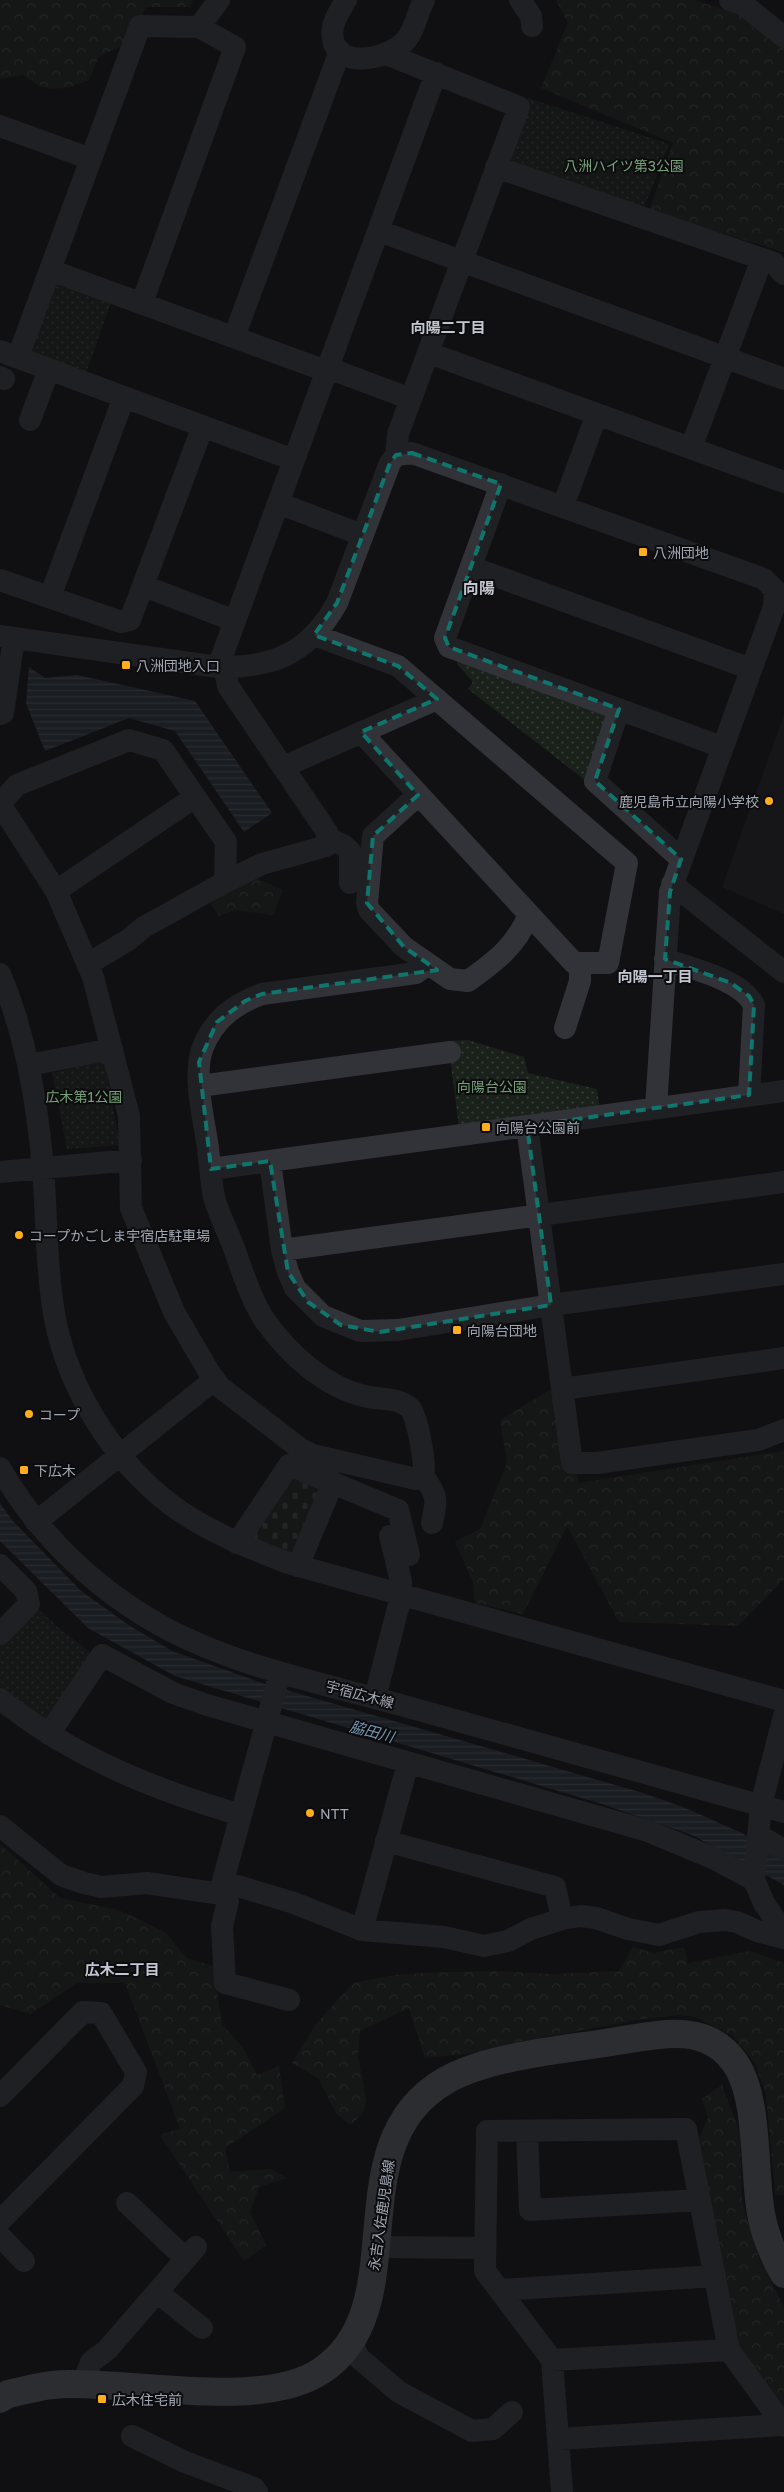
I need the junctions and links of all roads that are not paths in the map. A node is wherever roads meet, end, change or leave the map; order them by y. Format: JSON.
{"nodes":[{"id":1,"x":219,"y":0,"type":"edge"},
{"id":2,"x":346,"y":0,"type":"edge"},
{"id":3,"x":424,"y":0,"type":"edge"},
{"id":4,"x":520,"y":0,"type":"edge"},
{"id":5,"x":742,"y":2,"type":"edge"},
{"id":6,"x":532,"y":26,"type":"dead end"},
{"id":7,"x":199,"y":27,"type":"junction"},
{"id":8,"x":784,"y":37,"type":"edge"},
{"id":9,"x":340,"y":51,"type":"junction"},
{"id":10,"x":386,"y":54,"type":"junction"},
{"id":11,"x":436,"y":73,"type":"junction"},
{"id":12,"x":0,"y":126,"type":"edge"},
{"id":13,"x":91,"y":159,"type":"junction"},
{"id":14,"x":496,"y":167,"type":"junction"},
{"id":15,"x":378,"y":231,"type":"junction"},
{"id":16,"x":762,"y":259,"type":"junction"},
{"id":17,"x":461,"y":261,"type":"junction"},
{"id":18,"x":50,"y":270,"type":"junction"},
{"id":19,"x":784,"y":274,"type":"edge"},
{"id":20,"x":142,"y":303,"type":"junction"},
{"id":21,"x":234,"y":338,"type":"junction"},
{"id":22,"x":429,"y":353,"type":"junction"},
{"id":23,"x":9,"y":354,"type":"edge"},
{"id":24,"x":725,"y":357,"type":"junction"},
{"id":25,"x":49,"y":369,"type":"junction"},
{"id":26,"x":327,"y":370,"type":"junction"},
{"id":27,"x":784,"y":379,"type":"edge"},
{"id":28,"x":124,"y":397,"type":"junction"},
{"id":29,"x":411,"y":399,"type":"junction"},
{"id":30,"x":597,"y":414,"type":"junction"},
{"id":31,"x":30,"y":420,"type":"dead end"},
{"id":32,"x":203,"y":426,"type":"junction"},
{"id":33,"x":691,"y":448,"type":"junction"},
{"id":34,"x":396,"y":455,"type":"junction"},
{"id":35,"x":294,"y":460,"type":"junction"},
{"id":36,"x":784,"y":482,"type":"edge"},
{"id":37,"x":501,"y":484,"type":"junction"},
{"id":38,"x":278,"y":502,"type":"junction"},
{"id":39,"x":563,"y":506,"type":"junction"},
{"id":40,"x":362,"y":535,"type":"junction"},
{"id":41,"x":471,"y":567,"type":"junction"},
{"id":42,"x":0,"y":580,"type":"edge"},
{"id":43,"x":780,"y":583,"type":"edge"},
{"id":44,"x":144,"y":586,"type":"junction"},
{"id":45,"x":50,"y":597,"type":"junction"},
{"id":46,"x":235,"y":621,"type":"junction"},
{"id":47,"x":314,"y":635,"type":"junction"},
{"id":48,"x":7,"y":637,"type":"edge"},
{"id":49,"x":221,"y":667,"type":"junction"},
{"id":50,"x":751,"y":669,"type":"junction"},
{"id":51,"x":437,"y":699,"type":"junction"},
{"id":52,"x":619,"y":709,"type":"junction"},
{"id":53,"x":0,"y":714,"type":"edge"},
{"id":54,"x":361,"y":732,"type":"junction"},
{"id":55,"x":722,"y":747,"type":"junction"},
{"id":56,"x":283,"y":766,"type":"junction"},
{"id":57,"x":418,"y":795,"type":"junction"},
{"id":58,"x":195,"y":798,"type":"junction"},
{"id":59,"x":0,"y":804,"type":"edge"},
{"id":60,"x":327,"y":838,"type":"junction"},
{"id":61,"x":681,"y":861,"type":"junction"},
{"id":62,"x":224,"y":882,"type":"junction"},
{"id":63,"x":350,"y":883,"type":"dead end"},
{"id":64,"x":672,"y":884,"type":"junction"},
{"id":65,"x":56,"y":891,"type":"junction"},
{"id":66,"x":529,"y":915,"type":"junction"},
{"id":67,"x":665,"y":959,"type":"junction"},
{"id":68,"x":580,"y":963,"type":"junction"},
{"id":69,"x":88,"y":964,"type":"junction"},
{"id":70,"x":428,"y":964,"type":"junction"},
{"id":71,"x":784,"y":972,"type":"edge"},
{"id":72,"x":0,"y":974,"type":"edge"},
{"id":73,"x":565,"y":1028,"type":"dead end"},
{"id":74,"x":112,"y":1049,"type":"junction"},
{"id":75,"x":450,"y":1052,"type":"dead end"},
{"id":76,"x":29,"y":1066,"type":"junction"},
{"id":77,"x":200,"y":1086,"type":"junction"},
{"id":78,"x":784,"y":1091,"type":"edge"},
{"id":79,"x":749,"y":1096,"type":"junction"},
{"id":80,"x":656,"y":1108,"type":"junction"},
{"id":81,"x":527,"y":1126,"type":"junction"},
{"id":82,"x":131,"y":1160,"type":"junction"},
{"id":83,"x":270,"y":1161,"type":"junction"},
{"id":84,"x":43,"y":1168,"type":"junction"},
{"id":85,"x":211,"y":1169,"type":"junction"},
{"id":86,"x":0,"y":1172,"type":"edge"},
{"id":87,"x":784,"y":1182,"type":"edge"},
{"id":88,"x":539,"y":1215,"type":"junction"},
{"id":89,"x":282,"y":1250,"type":"junction"},
{"id":90,"x":784,"y":1274,"type":"edge"},
{"id":91,"x":551,"y":1305,"type":"junction"},
{"id":92,"x":784,"y":1358,"type":"edge"},
{"id":93,"x":214,"y":1380,"type":"junction"},
{"id":94,"x":562,"y":1389,"type":"junction"},
{"id":95,"x":784,"y":1430,"type":"edge"},
{"id":96,"x":121,"y":1454,"type":"junction"},
{"id":97,"x":0,"y":1468,"type":"edge"},
{"id":98,"x":423,"y":1476,"type":"junction"},
{"id":99,"x":333,"y":1482,"type":"junction"},
{"id":100,"x":382,"y":1502,"type":"junction"},
{"id":101,"x":36,"y":1522,"type":"junction"},
{"id":102,"x":432,"y":1523,"type":"dead end"},
{"id":103,"x":237,"y":1542,"type":"junction"},
{"id":104,"x":409,"y":1555,"type":"dead end"},
{"id":105,"x":0,"y":1565,"type":"edge"},
{"id":106,"x":298,"y":1566,"type":"junction"},
{"id":107,"x":402,"y":1596,"type":"junction"},
{"id":108,"x":0,"y":1634,"type":"edge"},
{"id":109,"x":279,"y":1678,"type":"junction"},
{"id":110,"x":376,"y":1698,"type":"junction"},
{"id":111,"x":0,"y":1699,"type":"edge"},
{"id":112,"x":784,"y":1701,"type":"edge"},
{"id":113,"x":784,"y":1716,"type":"edge"},
{"id":114,"x":267,"y":1719,"type":"junction"},
{"id":115,"x":49,"y":1734,"type":"junction"},
{"id":116,"x":408,"y":1763,"type":"junction"},
{"id":117,"x":761,"y":1805,"type":"junction"},
{"id":118,"x":784,"y":1812,"type":"edge"},
{"id":119,"x":241,"y":1815,"type":"junction"},
{"id":120,"x":0,"y":1826,"type":"edge"},
{"id":121,"x":758,"y":1837,"type":"junction"},
{"id":122,"x":386,"y":1841,"type":"junction"},
{"id":123,"x":784,"y":1850,"type":"edge"},
{"id":124,"x":755,"y":1880,"type":"junction"},
{"id":125,"x":221,"y":1888,"type":"junction"},
{"id":126,"x":562,"y":1919,"type":"junction"},
{"id":127,"x":362,"y":1930,"type":"junction"},
{"id":128,"x":784,"y":1933,"type":"edge"},
{"id":129,"x":784,"y":1938,"type":"edge"},
{"id":130,"x":289,"y":2000,"type":"dead end"},
{"id":131,"x":0,"y":2096,"type":"edge"},
{"id":132,"x":527,"y":2131,"type":"junction"},
{"id":133,"x":700,"y":2200,"type":"junction"},
{"id":134,"x":127,"y":2203,"type":"dead end"},
{"id":135,"x":0,"y":2221,"type":"edge"},
{"id":136,"x":0,"y":2236,"type":"edge"},
{"id":137,"x":376,"y":2247,"type":"junction"},
{"id":138,"x":485,"y":2248,"type":"junction"},
{"id":139,"x":24,"y":2261,"type":"dead end"},
{"id":140,"x":784,"y":2274,"type":"edge"},
{"id":141,"x":715,"y":2276,"type":"junction"},
{"id":142,"x":500,"y":2290,"type":"junction"},
{"id":143,"x":158,"y":2292,"type":"junction"},
{"id":144,"x":202,"y":2328,"type":"dead end"},
{"id":145,"x":351,"y":2343,"type":"junction"},
{"id":146,"x":729,"y":2350,"type":"junction"},
{"id":147,"x":552,"y":2360,"type":"junction"},
{"id":148,"x":83,"y":2384,"type":"junction"},
{"id":149,"x":0,"y":2399,"type":"edge"},
{"id":150,"x":512,"y":2412,"type":"dead end"},
{"id":151,"x":783,"y":2425,"type":"edge"},
{"id":152,"x":132,"y":2436,"type":"dead end"},
{"id":153,"x":558,"y":2438,"type":"junction"},
{"id":154,"x":257,"y":2492,"type":"edge"},
{"id":155,"x":562,"y":2492,"type":"edge"}],
"edges":[{"from":1,"to":7,"type":"street"},
{"from":2,"to":9,"type":"street"},
{"from":3,"to":10,"type":"street"},
{"from":4,"to":6,"type":"street"},
{"from":5,"to":8,"type":"street"},
{"from":7,"to":13,"type":"street"},
{"from":7,"to":20,"type":"street"},
{"from":9,"to":10,"type":"street"},
{"from":9,"to":21,"type":"street"},
{"from":10,"to":11,"type":"street"},
{"from":11,"to":14,"type":"street"},
{"from":11,"to":15,"type":"street"},
{"from":12,"to":13,"type":"street"},
{"from":13,"to":18,"type":"street"},
{"from":14,"to":16,"type":"street"},
{"from":14,"to":17,"type":"street"},
{"from":15,"to":17,"type":"street"},
{"from":15,"to":26,"type":"street"},
{"from":16,"to":19,"type":"street"},
{"from":16,"to":24,"type":"street"},
{"from":17,"to":22,"type":"street"},
{"from":17,"to":24,"type":"street"},
{"from":18,"to":20,"type":"street"},
{"from":18,"to":23,"type":"street"},
{"from":20,"to":21,"type":"street"},
{"from":21,"to":26,"type":"street"},
{"from":22,"to":29,"type":"street"},
{"from":22,"to":30,"type":"street"},
{"from":23,"to":25,"type":"street"},
{"from":24,"to":27,"type":"street"},
{"from":24,"to":33,"type":"street"},
{"from":25,"to":28,"type":"street"},
{"from":25,"to":31,"type":"street"},
{"from":26,"to":29,"type":"street"},
{"from":26,"to":35,"type":"street"},
{"from":28,"to":32,"type":"street"},
{"from":28,"to":45,"type":"street"},
{"from":29,"to":34,"type":"street"},
{"from":30,"to":33,"type":"street"},
{"from":30,"to":39,"type":"street"},
{"from":32,"to":35,"type":"street"},
{"from":32,"to":44,"type":"street"},
{"from":33,"to":36,"type":"street"},
{"from":34,"to":37,"type":"street"},
{"from":34,"to":40,"type":"street"},
{"from":35,"to":38,"type":"street"},
{"from":37,"to":39,"type":"street"},
{"from":37,"to":41,"type":"street"},
{"from":38,"to":40,"type":"street"},
{"from":38,"to":46,"type":"street"},
{"from":39,"to":43,"type":"street"},
{"from":40,"to":47,"type":"street"},
{"from":41,"to":50,"type":"street"},
{"from":41,"to":52,"type":"street"},
{"from":42,"to":45,"type":"street"},
{"from":43,"to":50,"type":"street"},
{"from":44,"to":45,"type":"street"},
{"from":44,"to":46,"type":"street"},
{"from":46,"to":49,"type":"street"},
{"from":47,"to":49,"type":"street"},
{"from":47,"to":51,"type":"street"},
{"from":48,"to":49,"type":"street"},
{"from":48,"to":53,"type":"street"},
{"from":49,"to":56,"type":"street"},
{"from":50,"to":55,"type":"street"},
{"from":51,"to":54,"type":"street"},
{"from":51,"to":68,"type":"street"},
{"from":52,"to":55,"type":"street"},
{"from":52,"to":61,"type":"street"},
{"from":54,"to":56,"type":"street"},
{"from":54,"to":57,"type":"street"},
{"from":55,"to":61,"type":"street"},
{"from":56,"to":60,"type":"street"},
{"from":57,"to":66,"type":"street"},
{"from":57,"to":70,"type":"street"},
{"from":58,"to":59,"type":"street"},
{"from":58,"to":62,"type":"street"},
{"from":58,"to":65,"type":"street"},
{"from":59,"to":65,"type":"street"},
{"from":60,"to":62,"type":"street"},
{"from":60,"to":63,"type":"street"},
{"from":61,"to":64,"type":"street"},
{"from":62,"to":69,"type":"street"},
{"from":64,"to":67,"type":"street"},
{"from":64,"to":71,"type":"street"},
{"from":65,"to":69,"type":"street"},
{"from":66,"to":68,"type":"street"},
{"from":66,"to":70,"type":"street"},
{"from":67,"to":79,"type":"street"},
{"from":67,"to":80,"type":"street"},
{"from":68,"to":73,"type":"street"},
{"from":69,"to":74,"type":"street"},
{"from":70,"to":77,"type":"street"},
{"from":72,"to":76,"type":"street"},
{"from":74,"to":76,"type":"street"},
{"from":74,"to":82,"type":"street"},
{"from":75,"to":77,"type":"street"},
{"from":76,"to":84,"type":"street"},
{"from":77,"to":85,"type":"street"},
{"from":78,"to":79,"type":"street"},
{"from":79,"to":80,"type":"street"},
{"from":80,"to":81,"type":"street"},
{"from":81,"to":83,"type":"street"},
{"from":81,"to":88,"type":"street"},
{"from":82,"to":84,"type":"street"},
{"from":82,"to":93,"type":"street"},
{"from":83,"to":85,"type":"street"},
{"from":83,"to":89,"type":"street"},
{"from":84,"to":86,"type":"street"},
{"from":84,"to":96,"type":"street"},
{"from":85,"to":98,"type":"street"},
{"from":87,"to":88,"type":"street"},
{"from":88,"to":89,"type":"street"},
{"from":88,"to":91,"type":"street"},
{"from":89,"to":91,"type":"street"},
{"from":90,"to":91,"type":"street"},
{"from":91,"to":94,"type":"street"},
{"from":92,"to":94,"type":"street"},
{"from":93,"to":96,"type":"street"},
{"from":93,"to":98,"type":"street"},
{"from":94,"to":95,"type":"street"},
{"from":96,"to":101,"type":"street"},
{"from":96,"to":103,"type":"street"},
{"from":97,"to":101,"type":"street","name":"宇宿広木線"},
{"from":98,"to":102,"type":"street"},
{"from":99,"to":100,"type":"street"},
{"from":99,"to":103,"type":"street"},
{"from":99,"to":106,"type":"street"},
{"from":100,"to":104,"type":"street"},
{"from":100,"to":107,"type":"street"},
{"from":101,"to":109,"type":"street","name":"宇宿広木線"},
{"from":103,"to":106,"type":"street"},
{"from":105,"to":108,"type":"street"},
{"from":106,"to":107,"type":"street"},
{"from":107,"to":110,"type":"street"},
{"from":107,"to":112,"type":"street"},
{"from":109,"to":110,"type":"street","name":"宇宿広木線"},
{"from":109,"to":114,"type":"street"},
{"from":110,"to":117,"type":"street","name":"宇宿広木線"},
{"from":111,"to":115,"type":"street"},
{"from":113,"to":117,"type":"street"},
{"from":114,"to":115,"type":"street"},
{"from":114,"to":116,"type":"street"},
{"from":114,"to":119,"type":"street"},
{"from":115,"to":119,"type":"street"},
{"from":116,"to":122,"type":"street"},
{"from":116,"to":124,"type":"street"},
{"from":117,"to":118,"type":"street","name":"宇宿広木線"},
{"from":117,"to":121,"type":"street"},
{"from":119,"to":125,"type":"street"},
{"from":120,"to":125,"type":"street"},
{"from":121,"to":123,"type":"street"},
{"from":121,"to":124,"type":"street"},
{"from":122,"to":126,"type":"street"},
{"from":122,"to":127,"type":"street"},
{"from":124,"to":128,"type":"street"},
{"from":125,"to":127,"type":"street"},
{"from":125,"to":130,"type":"street"},
{"from":126,"to":127,"type":"street"},
{"from":126,"to":129,"type":"street"},
{"from":131,"to":135,"type":"street"},
{"from":132,"to":133,"type":"street"},
{"from":132,"to":133,"type":"street"},
{"from":132,"to":138,"type":"street"},
{"from":133,"to":141,"type":"street"},
{"from":134,"to":143,"type":"street"},
{"from":136,"to":139,"type":"street"},
{"from":137,"to":138,"type":"street"},
{"from":137,"to":140,"type":"main road","name":"永吉入佐鹿児島線"},
{"from":137,"to":145,"type":"main road","name":"永吉入佐鹿児島線"},
{"from":138,"to":142,"type":"street"},
{"from":141,"to":142,"type":"street"},
{"from":141,"to":146,"type":"street"},
{"from":142,"to":147,"type":"street"},
{"from":143,"to":144,"type":"street"},
{"from":143,"to":148,"type":"street"},
{"from":145,"to":148,"type":"main road","name":"永吉入佐鹿児島線"},
{"from":145,"to":150,"type":"street"},
{"from":146,"to":147,"type":"street"},
{"from":146,"to":151,"type":"street"},
{"from":147,"to":153,"type":"street"},
{"from":148,"to":149,"type":"main road","name":"永吉入佐鹿児島線"},
{"from":151,"to":153,"type":"street"},
{"from":152,"to":154,"type":"street"},
{"from":153,"to":155,"type":"street"}]}
